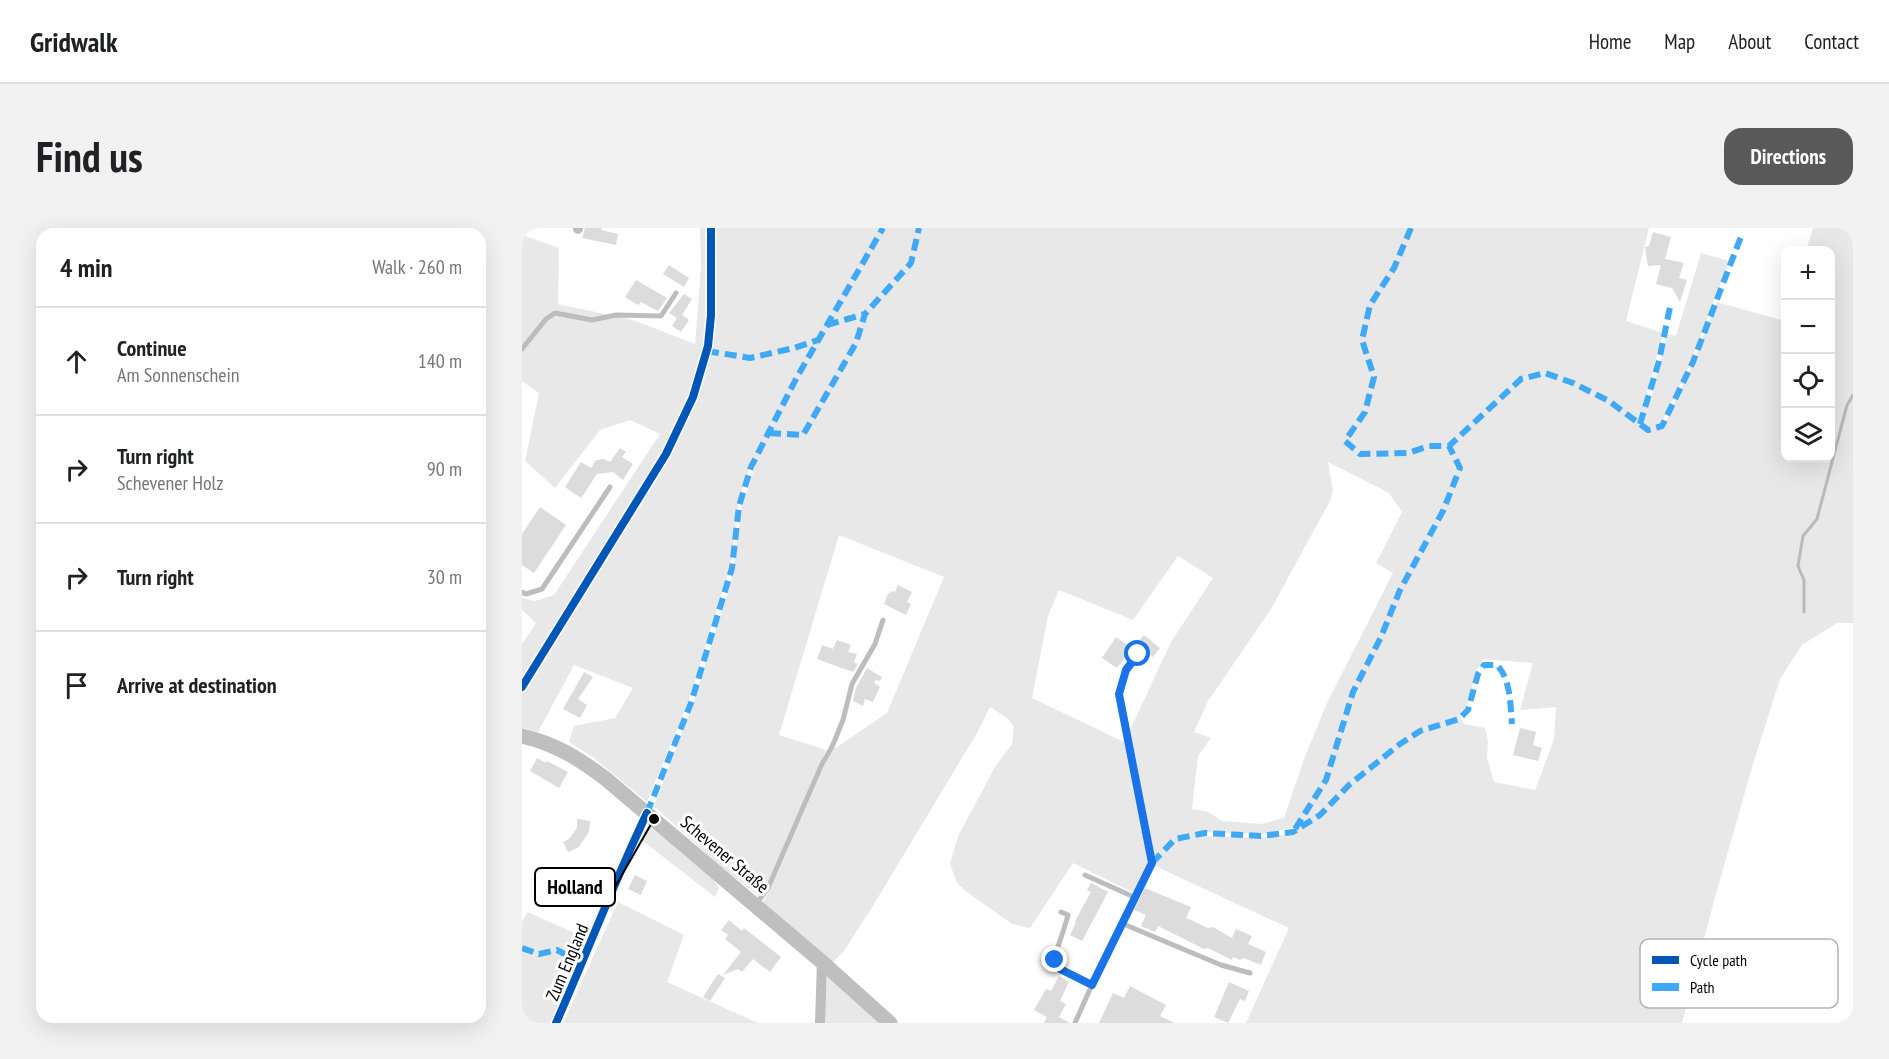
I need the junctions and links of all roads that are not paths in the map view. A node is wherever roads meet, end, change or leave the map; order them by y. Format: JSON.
{"nodes":[{"id":1,"x":676,"y":293,"type":"dead end"},
{"id":2,"x":522,"y":350,"type":"edge"},
{"id":3,"x":610,"y":486,"type":"dead end"},
{"id":4,"x":522,"y":592,"type":"edge"},
{"id":5,"x":883,"y":620,"type":"dead end"},
{"id":6,"x":1138,"y":654,"type":"dead end"},
{"id":7,"x":522,"y":735,"type":"edge"},
{"id":8,"x":647,"y":813,"type":"junction"},
{"id":9,"x":1085,"y":875,"type":"dead end"},
{"id":10,"x":1134,"y":897,"type":"junction"},
{"id":11,"x":755,"y":905,"type":"junction"},
{"id":12,"x":1061,"y":912,"type":"dead end"},
{"id":13,"x":1121,"y":923,"type":"junction"},
{"id":14,"x":822,"y":962,"type":"junction"},
{"id":15,"x":1250,"y":973,"type":"dead end"},
{"id":16,"x":1092,"y":985,"type":"junction"},
{"id":17,"x":556,"y":1023,"type":"edge"},
{"id":18,"x":820,"y":1023,"type":"edge"},
{"id":19,"x":890,"y":1023,"type":"edge"},
{"id":20,"x":1075,"y":1023,"type":"edge"}],
"edges":[{"from":1,"to":2,"type":"lane"},
{"from":3,"to":4,"type":"lane"},
{"from":5,"to":11,"type":"lane"},
{"from":6,"to":10,"type":"lane"},
{"from":7,"to":8,"type":"main road","name":"Schevener Straße"},
{"from":8,"to":11,"type":"main road","name":"Schevener Straße"},
{"from":8,"to":17,"type":"street","name":"Zum England"},
{"from":9,"to":10,"type":"lane"},
{"from":10,"to":13,"type":"lane"},
{"from":11,"to":14,"type":"main road","name":"Schevener Straße"},
{"from":12,"to":16,"type":"lane"},
{"from":13,"to":15,"type":"lane"},
{"from":13,"to":16,"type":"lane"},
{"from":14,"to":18,"type":"street"},
{"from":14,"to":19,"type":"main road","name":"Schevener Straße"},
{"from":16,"to":20,"type":"lane"}]}
